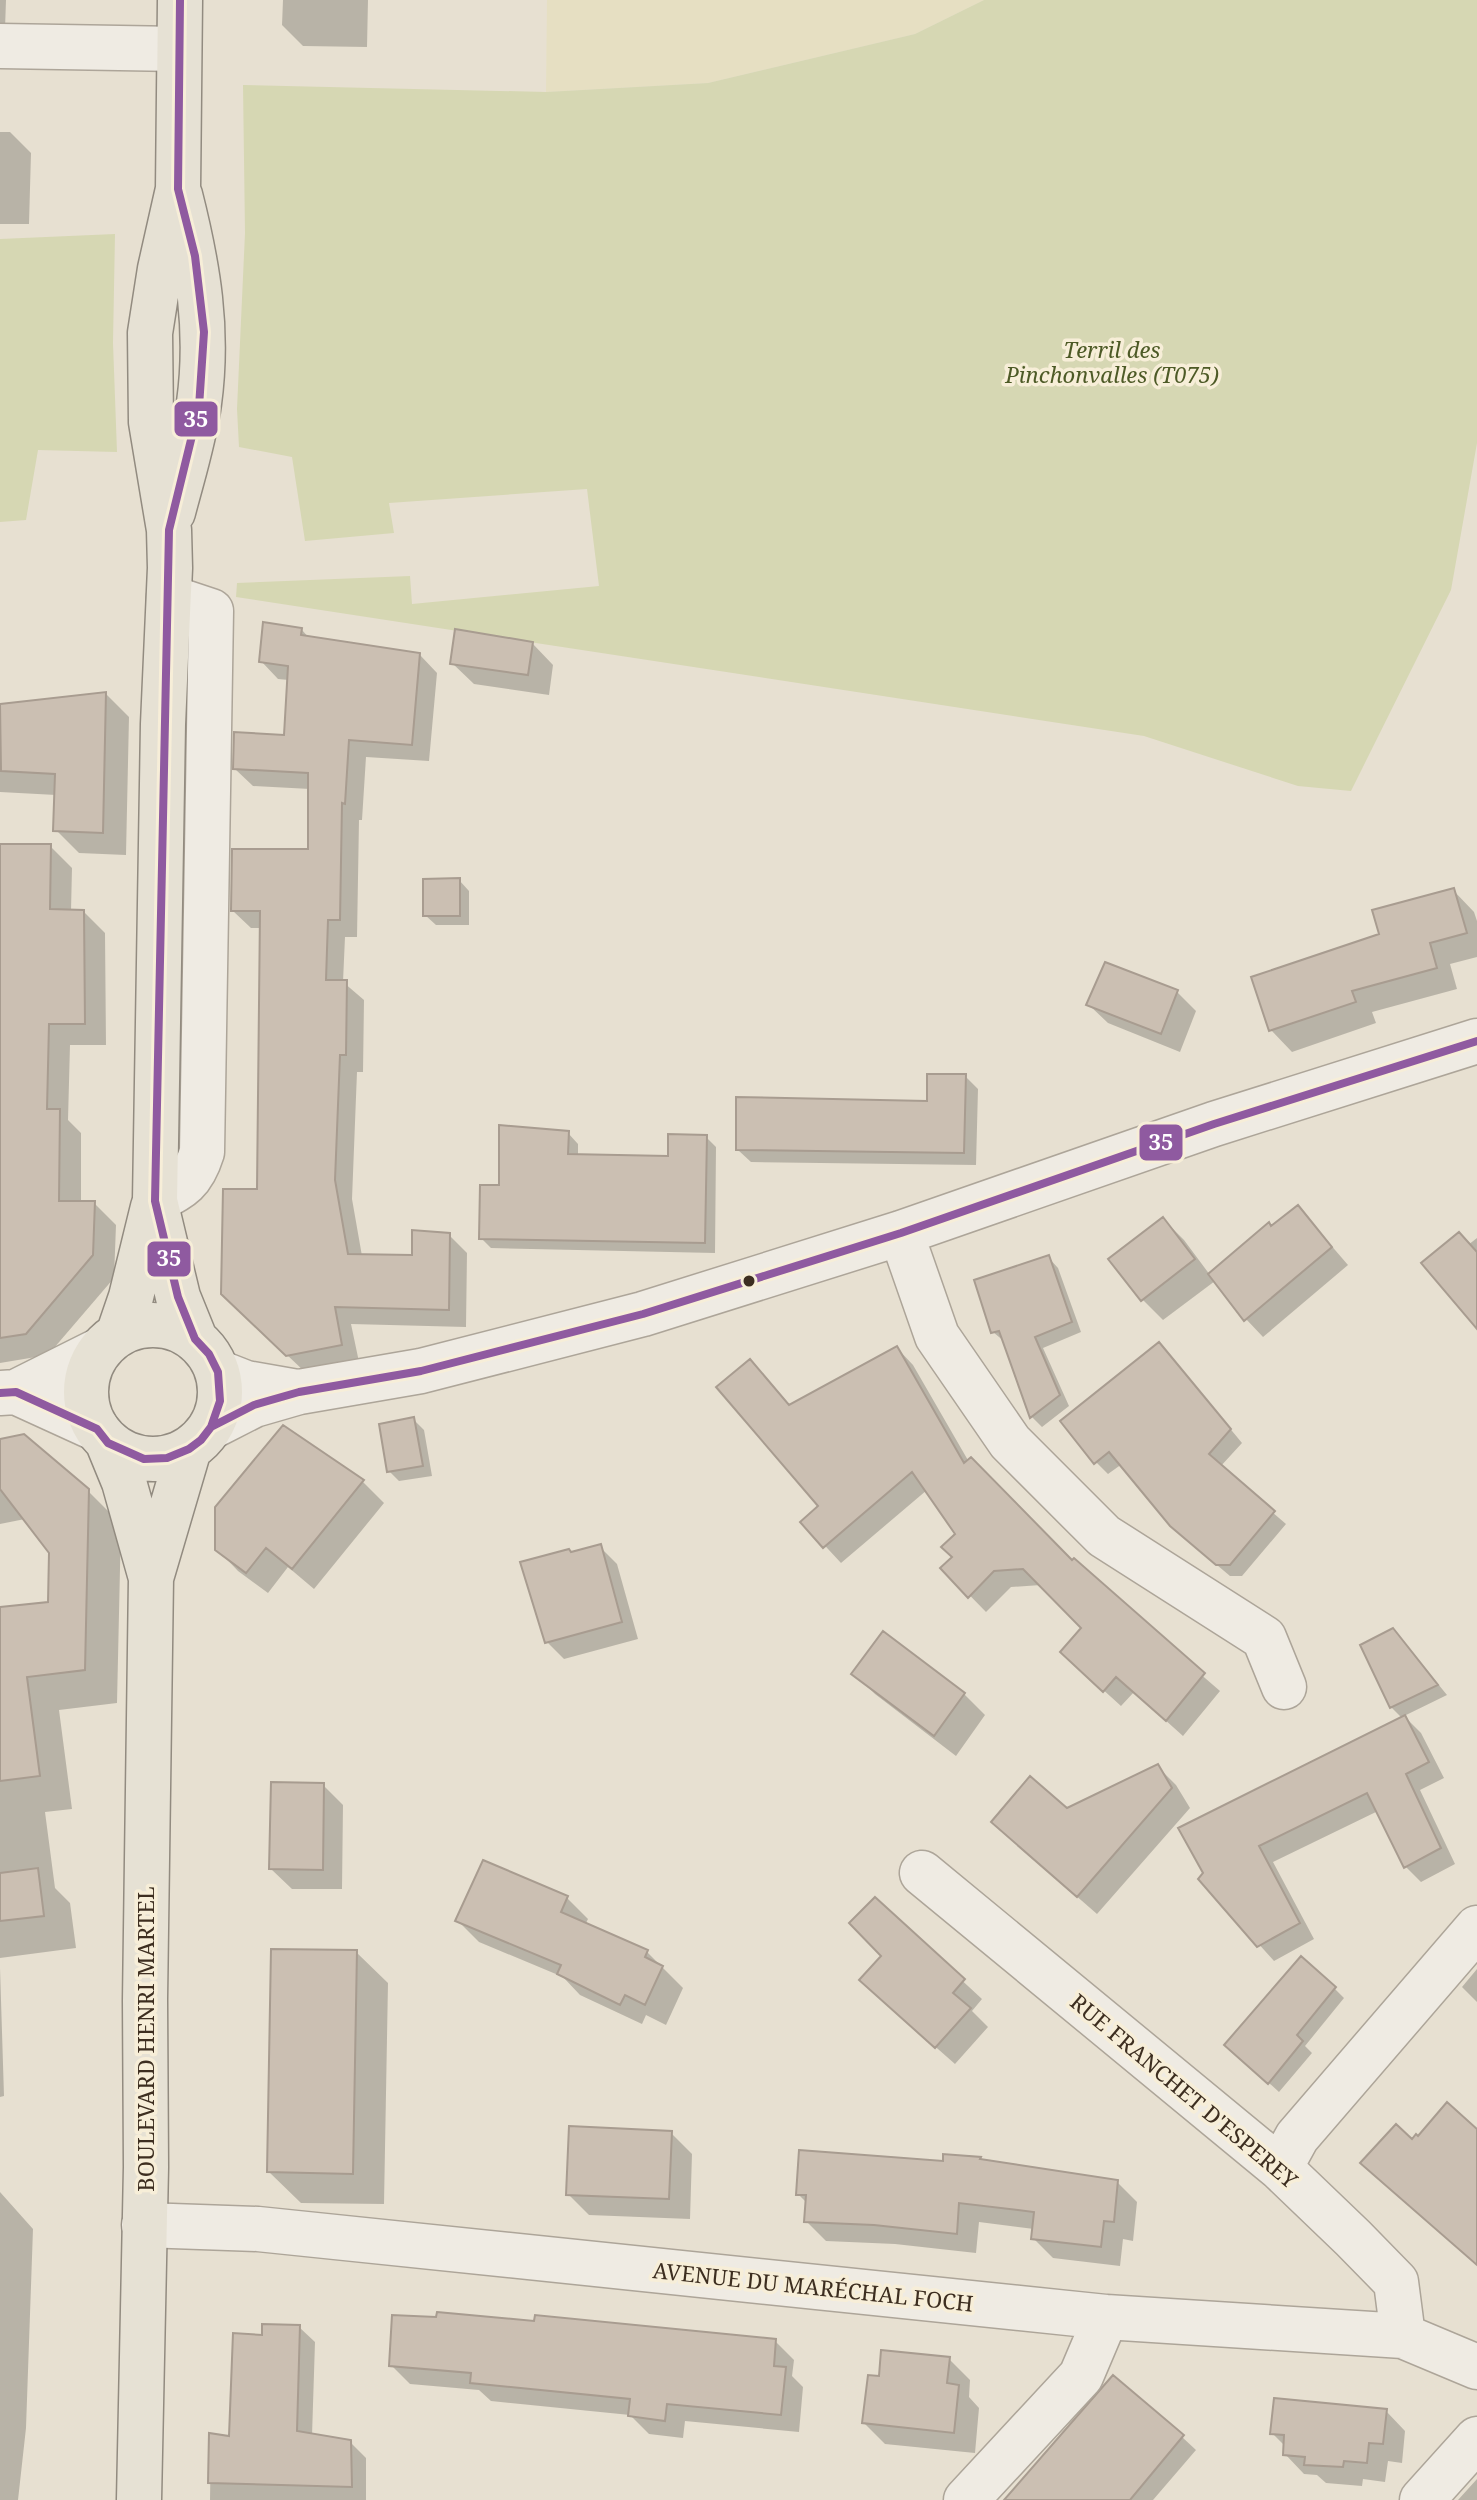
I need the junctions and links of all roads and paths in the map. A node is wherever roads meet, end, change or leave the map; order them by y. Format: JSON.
{"nodes":[{"id":1,"x":180,"y":0,"type":"edge"},
{"id":2,"x":0,"y":46,"type":"edge"},
{"id":3,"x":179,"y":49,"type":"junction"},
{"id":4,"x":1477,"y":1041,"type":"edge"},
{"id":5,"x":155,"y":1201,"type":"junction"},
{"id":6,"x":901,"y":1233,"type":"junction"},
{"id":7,"x":109,"y":1342,"type":"junction"},
{"id":8,"x":207,"y":1355,"type":"junction"},
{"id":9,"x":8,"y":1392,"type":"edge"},
{"id":10,"x":299,"y":1392,"type":"junction"},
{"id":11,"x":102,"y":1436,"type":"junction"},
{"id":12,"x":200,"y":1438,"type":"junction"},
{"id":13,"x":151,"y":1578,"type":"junction"},
{"id":14,"x":1284,"y":1687,"type":"dead end"},
{"id":15,"x":922,"y":1873,"type":"dead end"},
{"id":16,"x":1477,"y":1928,"type":"edge"},
{"id":17,"x":1280,"y":2168,"type":"junction"},
{"id":18,"x":144,"y":2225,"type":"junction"},
{"id":19,"x":1106,"y":2317,"type":"junction"},
{"id":20,"x":1403,"y":2336,"type":"junction"},
{"id":21,"x":1477,"y":2367,"type":"edge"},
{"id":22,"x":1477,"y":2439,"type":"edge"},
{"id":23,"x":139,"y":2500,"type":"edge"},
{"id":24,"x":966,"y":2500,"type":"edge"},
{"id":25,"x":1422,"y":2500,"type":"edge"}],
"edges":[{"from":1,"to":3,"type":"main road"},
{"from":2,"to":3,"type":"street"},
{"from":3,"to":5,"type":"main road"},
{"from":4,"to":6,"type":"street"},
{"from":5,"to":7,"type":"main road"},
{"from":5,"to":8,"type":"main road"},
{"from":6,"to":10,"type":"street"},
{"from":6,"to":14,"type":"street"},
{"from":7,"to":8,"type":"main road"},
{"from":7,"to":9,"type":"street"},
{"from":7,"to":11,"type":"main road"},
{"from":8,"to":10,"type":"street"},
{"from":8,"to":12,"type":"main road"},
{"from":9,"to":11,"type":"street"},
{"from":10,"to":12,"type":"street"},
{"from":11,"to":12,"type":"main road"},
{"from":11,"to":13,"type":"main road","name":"BOULEVARD HENRI MARTEL"},
{"from":12,"to":13,"type":"main road","name":"BOULEVARD HENRI MARTEL"},
{"from":13,"to":18,"type":"main road","name":"BOULEVARD HENRI MARTEL"},
{"from":15,"to":17,"type":"street","name":"RUE FRANCHET D'ESPEREY"},
{"from":16,"to":17,"type":"street"},
{"from":17,"to":20,"type":"street","name":"RUE FRANCHET D'ESPEREY"},
{"from":18,"to":19,"type":"street","name":"AVENUE DU MARÉCHAL FOCH"},
{"from":18,"to":23,"type":"main road","name":"BOULEVARD HENRI MARTEL"},
{"from":19,"to":20,"type":"street","name":"AVENUE DU MARÉCHAL FOCH"},
{"from":19,"to":24,"type":"street"},
{"from":20,"to":21,"type":"street","name":"AVENUE DU MARÉCHAL FOCH"},
{"from":22,"to":25,"type":"street"}]}
